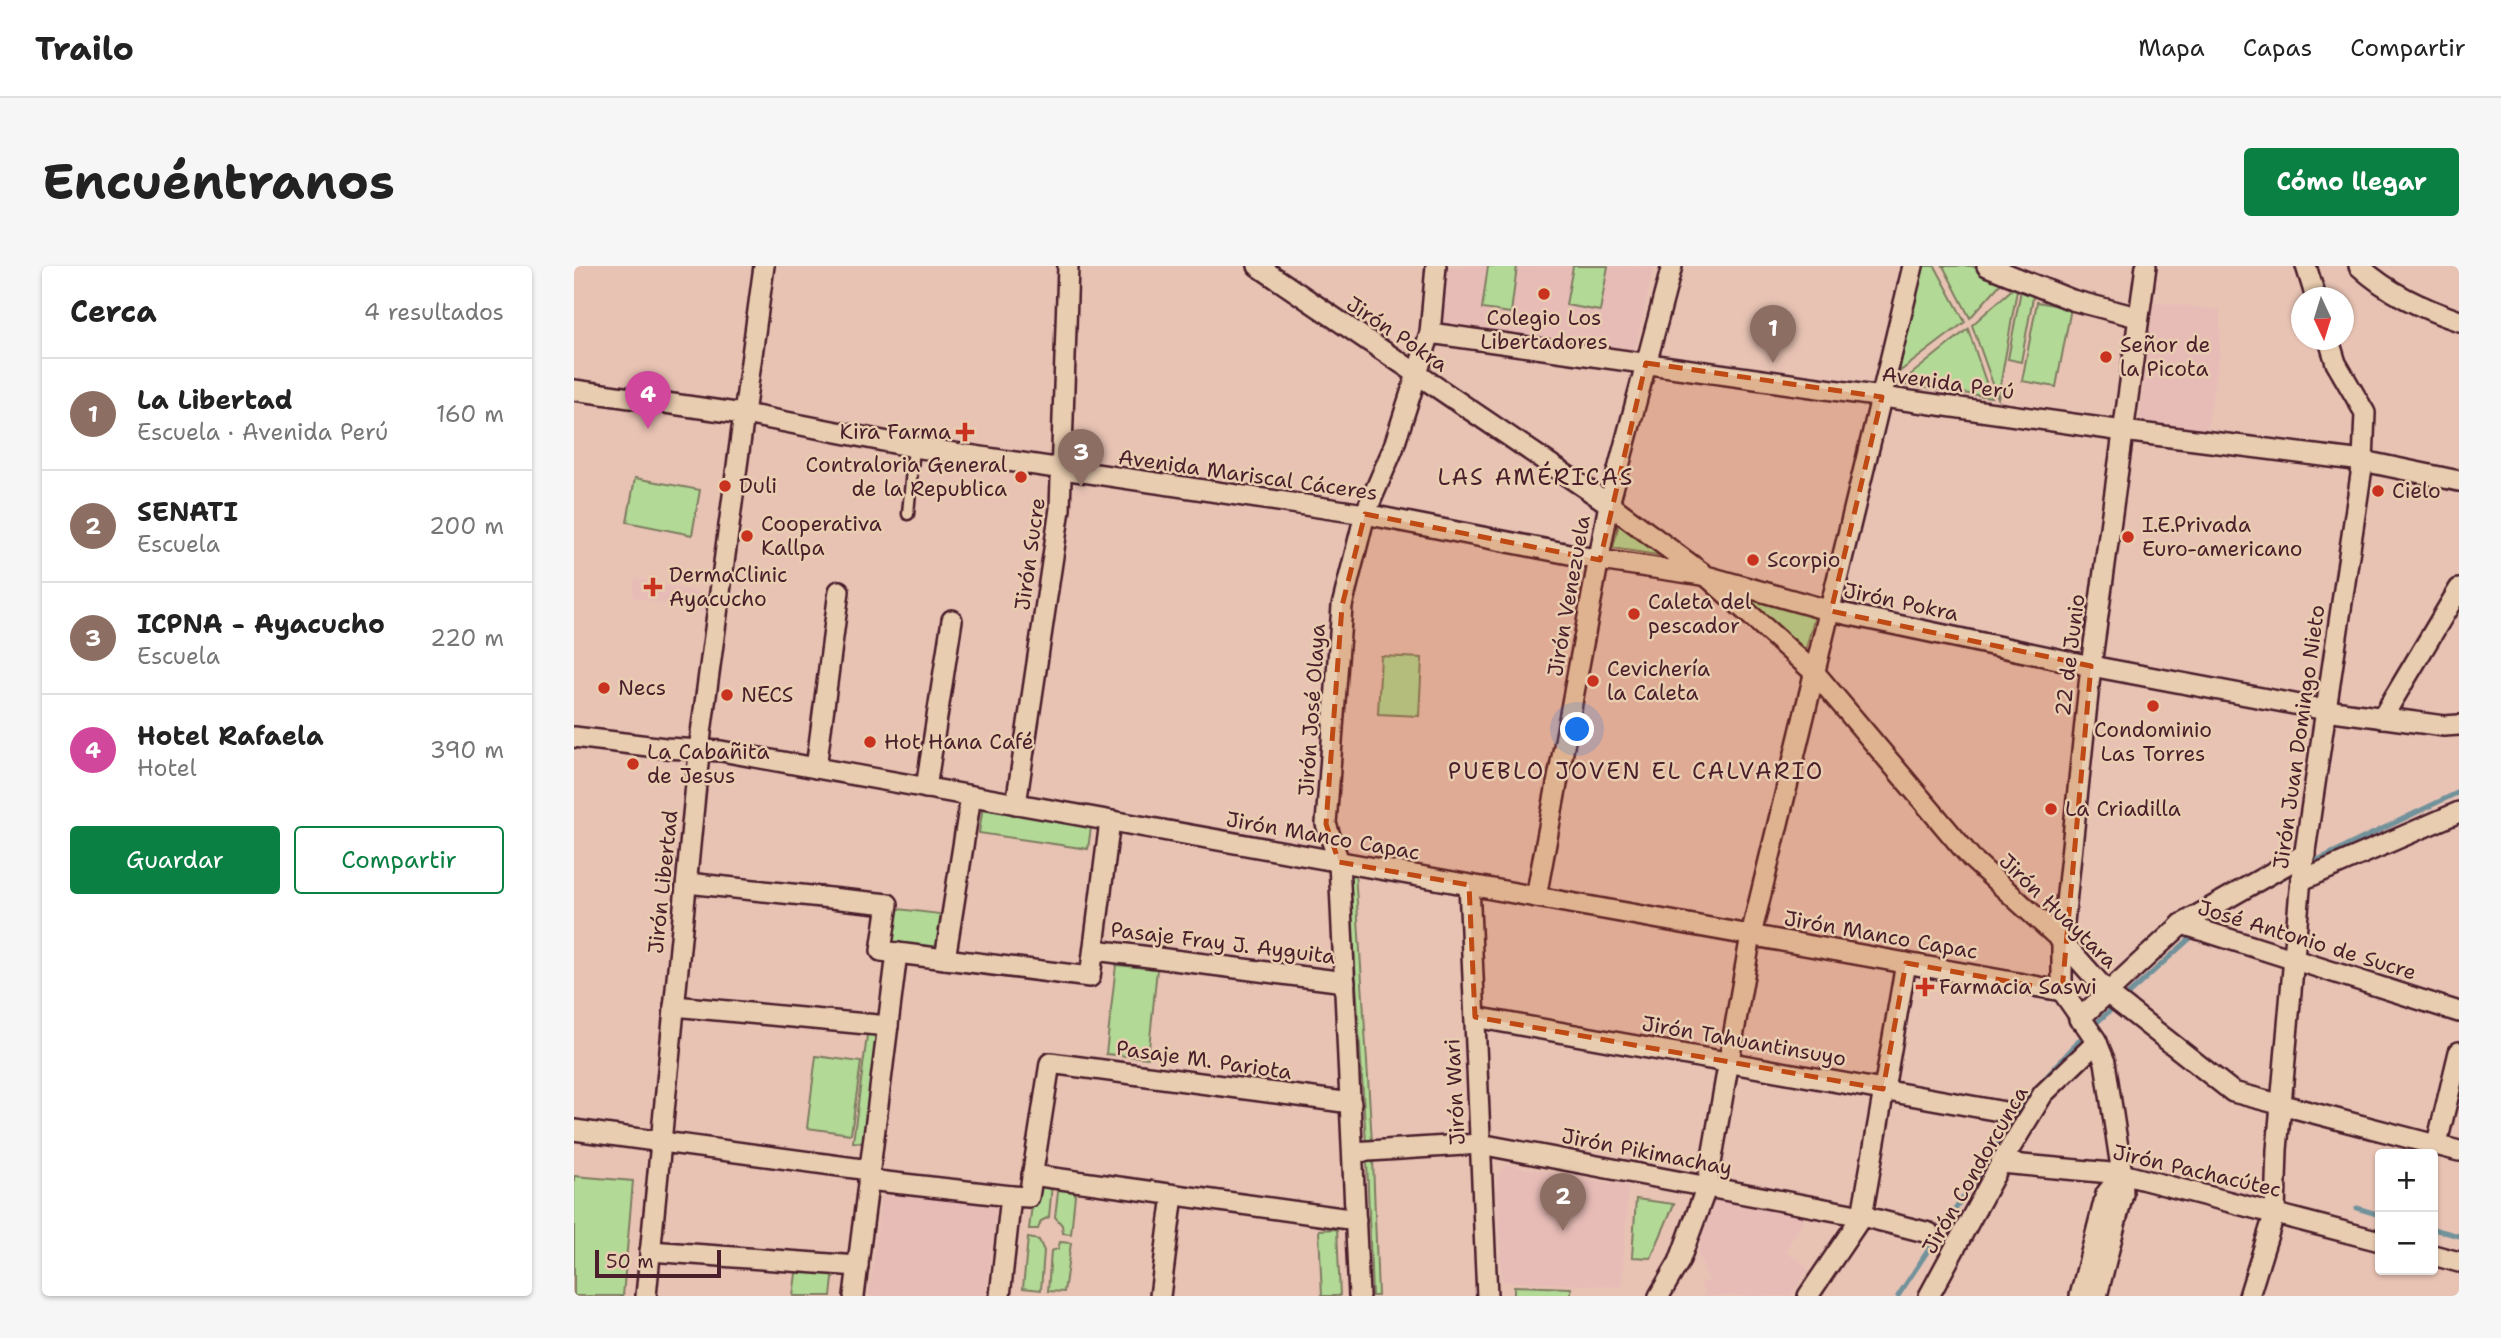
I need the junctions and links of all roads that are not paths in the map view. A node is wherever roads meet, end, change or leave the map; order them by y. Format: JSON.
{"nodes":[{"id":1,"x":764,"y":266,"type":"edge"},
{"id":2,"x":1068,"y":266,"type":"edge"},
{"id":3,"x":1258,"y":266,"type":"edge"},
{"id":4,"x":1436,"y":266,"type":"edge"},
{"id":5,"x":1672,"y":266,"type":"edge"},
{"id":6,"x":1913,"y":266,"type":"edge"},
{"id":7,"x":1987,"y":266,"type":"edge"},
{"id":8,"x":2146,"y":266,"type":"edge"},
{"id":9,"x":2306,"y":266,"type":"edge"},
{"id":10,"x":2359,"y":266,"type":"edge"},
{"id":11,"x":2313,"y":287,"type":"edge"},
{"id":12,"x":2137,"y":317,"type":"junction"},
{"id":13,"x":2459,"y":321,"type":"edge"},
{"id":14,"x":1430,"y":333,"type":"junction"},
{"id":15,"x":2332,"y":350,"type":"edge"},
{"id":16,"x":1646,"y":363,"type":"junction"},
{"id":17,"x":1415,"y":375,"type":"junction"},
{"id":18,"x":574,"y":390,"type":"edge"},
{"id":19,"x":1882,"y":397,"type":"junction"},
{"id":20,"x":743,"y":415,"type":"junction"},
{"id":21,"x":2123,"y":431,"type":"junction"},
{"id":22,"x":914,"y":447,"type":"junction"},
{"id":23,"x":2362,"y":461,"type":"junction"},
{"id":24,"x":1062,"y":470,"type":"junction"},
{"id":25,"x":2459,"y":481,"type":"edge"},
{"id":26,"x":1609,"y":504,"type":"junction"},
{"id":27,"x":908,"y":514,"type":"dead end"},
{"id":28,"x":1365,"y":514,"type":"junction"},
{"id":29,"x":1600,"y":560,"type":"junction"},
{"id":30,"x":1706,"y":576,"type":"junction"},
{"id":31,"x":2459,"y":589,"type":"edge"},
{"id":32,"x":839,"y":591,"type":"dead end"},
{"id":33,"x":1831,"y":611,"type":"junction"},
{"id":34,"x":952,"y":620,"type":"dead end"},
{"id":35,"x":2091,"y":666,"type":"junction"},
{"id":36,"x":1815,"y":673,"type":"junction"},
{"id":37,"x":2326,"y":710,"type":"junction"},
{"id":38,"x":2382,"y":718,"type":"junction"},
{"id":39,"x":2459,"y":725,"type":"edge"},
{"id":40,"x":574,"y":737,"type":"edge"},
{"id":41,"x":699,"y":751,"type":"junction"},
{"id":42,"x":816,"y":768,"type":"junction"},
{"id":43,"x":926,"y":788,"type":"junction"},
{"id":44,"x":971,"y":796,"type":"junction"},
{"id":45,"x":1016,"y":804,"type":"junction"},
{"id":46,"x":2459,"y":812,"type":"edge"},
{"id":47,"x":1110,"y":821,"type":"junction"},
{"id":48,"x":2305,"y":854,"type":"junction"},
{"id":49,"x":1339,"y":862,"type":"junction"},
{"id":50,"x":2302,"y":879,"type":"junction"},
{"id":51,"x":687,"y":883,"type":"junction"},
{"id":52,"x":1469,"y":885,"type":"junction"},
{"id":53,"x":1536,"y":897,"type":"junction"},
{"id":54,"x":2191,"y":926,"type":"junction"},
{"id":55,"x":1751,"y":935,"type":"junction"},
{"id":56,"x":2062,"y":941,"type":"junction"},
{"id":57,"x":1095,"y":950,"type":"junction"},
{"id":58,"x":889,"y":952,"type":"junction"},
{"id":59,"x":2294,"y":957,"type":"junction"},
{"id":60,"x":946,"y":959,"type":"junction"},
{"id":61,"x":1906,"y":963,"type":"junction"},
{"id":62,"x":1345,"y":982,"type":"junction"},
{"id":63,"x":2062,"y":991,"type":"junction"},
{"id":64,"x":2110,"y":994,"type":"junction"},
{"id":65,"x":674,"y":1006,"type":"junction"},
{"id":66,"x":2459,"y":1012,"type":"edge"},
{"id":67,"x":1475,"y":1017,"type":"junction"},
{"id":68,"x":2080,"y":1021,"type":"junction"},
{"id":69,"x":888,"y":1026,"type":"junction"},
{"id":70,"x":2096,"y":1041,"type":"junction"},
{"id":71,"x":2459,"y":1052,"type":"edge"},
{"id":72,"x":1728,"y":1061,"type":"junction"},
{"id":73,"x":1883,"y":1088,"type":"junction"},
{"id":74,"x":1351,"y":1103,"type":"junction"},
{"id":75,"x":2282,"y":1106,"type":"junction"},
{"id":76,"x":2005,"y":1112,"type":"dead end"},
{"id":77,"x":574,"y":1130,"type":"edge"},
{"id":78,"x":661,"y":1143,"type":"junction"},
{"id":79,"x":2437,"y":1143,"type":"junction"},
{"id":80,"x":1480,"y":1144,"type":"junction"},
{"id":81,"x":2459,"y":1151,"type":"edge"},
{"id":82,"x":1353,"y":1152,"type":"junction"},
{"id":83,"x":2001,"y":1163,"type":"junction"},
{"id":84,"x":2122,"y":1174,"type":"junction"},
{"id":85,"x":869,"y":1175,"type":"junction"},
{"id":86,"x":1032,"y":1175,"type":"junction"},
{"id":87,"x":1707,"y":1186,"type":"junction"},
{"id":88,"x":1173,"y":1195,"type":"junction"},
{"id":89,"x":1011,"y":1196,"type":"junction"},
{"id":90,"x":2275,"y":1212,"type":"junction"},
{"id":91,"x":1862,"y":1216,"type":"junction"},
{"id":92,"x":1356,"y":1220,"type":"junction"},
{"id":93,"x":1929,"y":1233,"type":"dead end"},
{"id":94,"x":2375,"y":1240,"type":"edge"},
{"id":95,"x":650,"y":1251,"type":"junction"},
{"id":96,"x":2438,"y":1256,"type":"edge"},
{"id":97,"x":2459,"y":1262,"type":"edge"},
{"id":98,"x":858,"y":1266,"type":"junction"},
{"id":99,"x":646,"y":1296,"type":"edge"},
{"id":100,"x":854,"y":1296,"type":"edge"},
{"id":101,"x":1000,"y":1296,"type":"edge"},
{"id":102,"x":1160,"y":1296,"type":"edge"},
{"id":103,"x":1359,"y":1296,"type":"edge"},
{"id":104,"x":1487,"y":1296,"type":"edge"},
{"id":105,"x":1659,"y":1296,"type":"edge"},
{"id":106,"x":1808,"y":1296,"type":"edge"},
{"id":107,"x":1929,"y":1296,"type":"edge"},
{"id":108,"x":2080,"y":1296,"type":"edge"},
{"id":109,"x":2097,"y":1296,"type":"edge"},
{"id":110,"x":2249,"y":1296,"type":"edge"}],
"edges":[{"from":1,"to":20,"type":"street","name":"Jirón Libertad"},
{"from":2,"to":24,"type":"street","name":"Jirón Sucre"},
{"from":3,"to":17,"type":"street","name":"Jirón Pokra"},
{"from":4,"to":14,"type":"street","name":"Jirón José Olaya"},
{"from":5,"to":16,"type":"street","name":"Jirón Venezuela"},
{"from":6,"to":19,"type":"street"},
{"from":7,"to":12,"type":"street"},
{"from":8,"to":12,"type":"street","name":"22 de Junio"},
{"from":9,"to":11,"type":"street"},
{"from":10,"to":13,"type":"street"},
{"from":12,"to":21,"type":"street","name":"22 de Junio"},
{"from":14,"to":16,"type":"street","name":"Avenida Perú"},
{"from":14,"to":17,"type":"street","name":"Jirón José Olaya"},
{"from":15,"to":23,"type":"street","name":"Jirón Juan Domingo Nieto"},
{"from":16,"to":19,"type":"street","name":"Avenida Perú"},
{"from":16,"to":26,"type":"street","name":"Jirón Venezuela"},
{"from":17,"to":26,"type":"street","name":"Jirón Pokra"},
{"from":17,"to":28,"type":"street","name":"Jirón José Olaya"},
{"from":18,"to":20,"type":"street","name":"Avenida Mariscal Cáceres"},
{"from":19,"to":21,"type":"street","name":"Avenida Perú"},
{"from":19,"to":33,"type":"street"},
{"from":20,"to":22,"type":"street","name":"Avenida Mariscal Cáceres"},
{"from":20,"to":41,"type":"street","name":"Jirón Libertad"},
{"from":21,"to":23,"type":"street","name":"Avenida Perú"},
{"from":21,"to":35,"type":"street","name":"22 de Junio"},
{"from":22,"to":24,"type":"street","name":"Avenida Mariscal Cáceres"},
{"from":22,"to":27,"type":"lane"},
{"from":23,"to":25,"type":"street","name":"Avenida Perú"},
{"from":23,"to":37,"type":"street","name":"Jirón Juan Domingo Nieto"},
{"from":24,"to":28,"type":"street","name":"Avenida Mariscal Cáceres"},
{"from":24,"to":45,"type":"street","name":"Jirón Sucre"},
{"from":26,"to":29,"type":"street","name":"Jirón Venezuela"},
{"from":26,"to":30,"type":"street","name":"Jirón Pokra"},
{"from":28,"to":29,"type":"street","name":"Avenida Mariscal Cáceres"},
{"from":28,"to":49,"type":"street","name":"Jirón José Olaya"},
{"from":29,"to":30,"type":"street","name":"Avenida Mariscal Cáceres"},
{"from":29,"to":53,"type":"street","name":"Jirón Venezuela"},
{"from":30,"to":33,"type":"street","name":"Jirón Pokra"},
{"from":30,"to":36,"type":"street","name":"Jirón Huaytara"},
{"from":31,"to":38,"type":"street"},
{"from":32,"to":42,"type":"street"},
{"from":33,"to":35,"type":"street","name":"Jirón Pokra"},
{"from":33,"to":36,"type":"street"},
{"from":34,"to":43,"type":"street"},
{"from":35,"to":37,"type":"street","name":"Jirón Pokra"},
{"from":35,"to":56,"type":"street","name":"22 de Junio"},
{"from":36,"to":55,"type":"street"},
{"from":36,"to":56,"type":"street","name":"Jirón Huaytara"},
{"from":37,"to":38,"type":"street","name":"Jirón Pokra"},
{"from":37,"to":48,"type":"street","name":"Jirón Juan Domingo Nieto"},
{"from":38,"to":39,"type":"street","name":"Jirón Pokra"},
{"from":40,"to":41,"type":"street","name":"Jirón Manco Capac"},
{"from":41,"to":42,"type":"street","name":"Jirón Manco Capac"},
{"from":41,"to":51,"type":"street","name":"Jirón Libertad"},
{"from":42,"to":43,"type":"street","name":"Jirón Manco Capac"},
{"from":43,"to":44,"type":"street","name":"Jirón Manco Capac"},
{"from":44,"to":45,"type":"street","name":"Jirón Manco Capac"},
{"from":44,"to":60,"type":"street"},
{"from":45,"to":47,"type":"street","name":"Jirón Manco Capac"},
{"from":46,"to":50,"type":"street"},
{"from":47,"to":49,"type":"street","name":"Jirón Manco Capac"},
{"from":47,"to":57,"type":"street"},
{"from":48,"to":50,"type":"street","name":"Jirón Juan Domingo Nieto"},
{"from":48,"to":54,"type":"street"},
{"from":49,"to":52,"type":"street","name":"Jirón Manco Capac"},
{"from":49,"to":62,"type":"street","name":"Jirón José Olaya"},
{"from":50,"to":59,"type":"street","name":"Jirón Juan Domingo Nieto"},
{"from":51,"to":58,"type":"street"},
{"from":51,"to":65,"type":"street","name":"Jirón Libertad"},
{"from":52,"to":53,"type":"street","name":"Jirón Manco Capac"},
{"from":52,"to":67,"type":"street","name":"Jirón Wari"},
{"from":53,"to":55,"type":"street","name":"Jirón Manco Capac"},
{"from":54,"to":59,"type":"street","name":"José Antonio de Sucre"},
{"from":54,"to":64,"type":"street"},
{"from":55,"to":61,"type":"street","name":"Jirón Manco Capac"},
{"from":55,"to":72,"type":"street"},
{"from":56,"to":63,"type":"street","name":"22 de Junio"},
{"from":56,"to":64,"type":"street","name":"Jirón Huaytara"},
{"from":57,"to":60,"type":"street"},
{"from":57,"to":62,"type":"street","name":"Pasaje Fray J. Ayguita"},
{"from":58,"to":60,"type":"street"},
{"from":58,"to":69,"type":"street"},
{"from":59,"to":66,"type":"street","name":"José Antonio de Sucre"},
{"from":59,"to":75,"type":"street","name":"Jirón Juan Domingo Nieto"},
{"from":61,"to":63,"type":"street","name":"Jirón Manco Capac"},
{"from":61,"to":73,"type":"street"},
{"from":62,"to":74,"type":"street","name":"Jirón José Olaya"},
{"from":63,"to":68,"type":"street"},
{"from":64,"to":68,"type":"street"},
{"from":64,"to":75,"type":"street","name":"Jirón Huaytara"},
{"from":65,"to":69,"type":"street"},
{"from":65,"to":78,"type":"street","name":"Jirón Libertad"},
{"from":67,"to":72,"type":"street","name":"Jirón Tahuantinsuyo"},
{"from":67,"to":80,"type":"street","name":"Jirón Wari"},
{"from":68,"to":70,"type":"street"},
{"from":69,"to":85,"type":"street"},
{"from":70,"to":83,"type":"street","name":"Jirón Condorcunca"},
{"from":70,"to":84,"type":"street"},
{"from":71,"to":79,"type":"street"},
{"from":72,"to":73,"type":"street","name":"Jirón Tahuantinsuyo"},
{"from":72,"to":87,"type":"street"},
{"from":73,"to":76,"type":"street","name":"Jirón Tahuantinsuyo"},
{"from":73,"to":91,"type":"street"},
{"from":74,"to":82,"type":"street","name":"Jirón José Olaya"},
{"from":74,"to":86,"type":"street","name":"Pasaje M. Pariota"},
{"from":75,"to":79,"type":"street","name":"Jirón Huaytara"},
{"from":75,"to":90,"type":"street","name":"Jirón Juan Domingo Nieto"},
{"from":77,"to":78,"type":"street"},
{"from":78,"to":85,"type":"street"},
{"from":78,"to":95,"type":"street","name":"Jirón Libertad"},
{"from":79,"to":81,"type":"street","name":"Jirón Huaytara"},
{"from":80,"to":82,"type":"street","name":"Jirón Pikimachay"},
{"from":80,"to":87,"type":"street","name":"Jirón Pikimachay"},
{"from":80,"to":104,"type":"street","name":"Jirón Wari"},
{"from":82,"to":92,"type":"street","name":"Jirón José Olaya"},
{"from":83,"to":84,"type":"street","name":"Jirón Pachacútec"},
{"from":83,"to":107,"type":"street","name":"Jirón Condorcunca"},
{"from":84,"to":90,"type":"street","name":"Jirón Pachacútec"},
{"from":84,"to":108,"type":"street"},
{"from":84,"to":109,"type":"street"},
{"from":85,"to":89,"type":"street"},
{"from":85,"to":98,"type":"street"},
{"from":86,"to":88,"type":"street"},
{"from":86,"to":89,"type":"street"},
{"from":87,"to":91,"type":"street","name":"Jirón Pikimachay"},
{"from":87,"to":105,"type":"street"},
{"from":88,"to":92,"type":"street"},
{"from":88,"to":102,"type":"street"},
{"from":89,"to":101,"type":"street"},
{"from":90,"to":94,"type":"street","name":"Jirón Pachacútec"},
{"from":90,"to":110,"type":"street","name":"Jirón Juan Domingo Nieto"},
{"from":91,"to":93,"type":"street","name":"Jirón Pikimachay"},
{"from":91,"to":106,"type":"street"},
{"from":92,"to":103,"type":"street","name":"Jirón José Olaya"},
{"from":95,"to":98,"type":"street"},
{"from":95,"to":99,"type":"street","name":"Jirón Libertad"},
{"from":96,"to":97,"type":"street"},
{"from":98,"to":100,"type":"street"}]}
